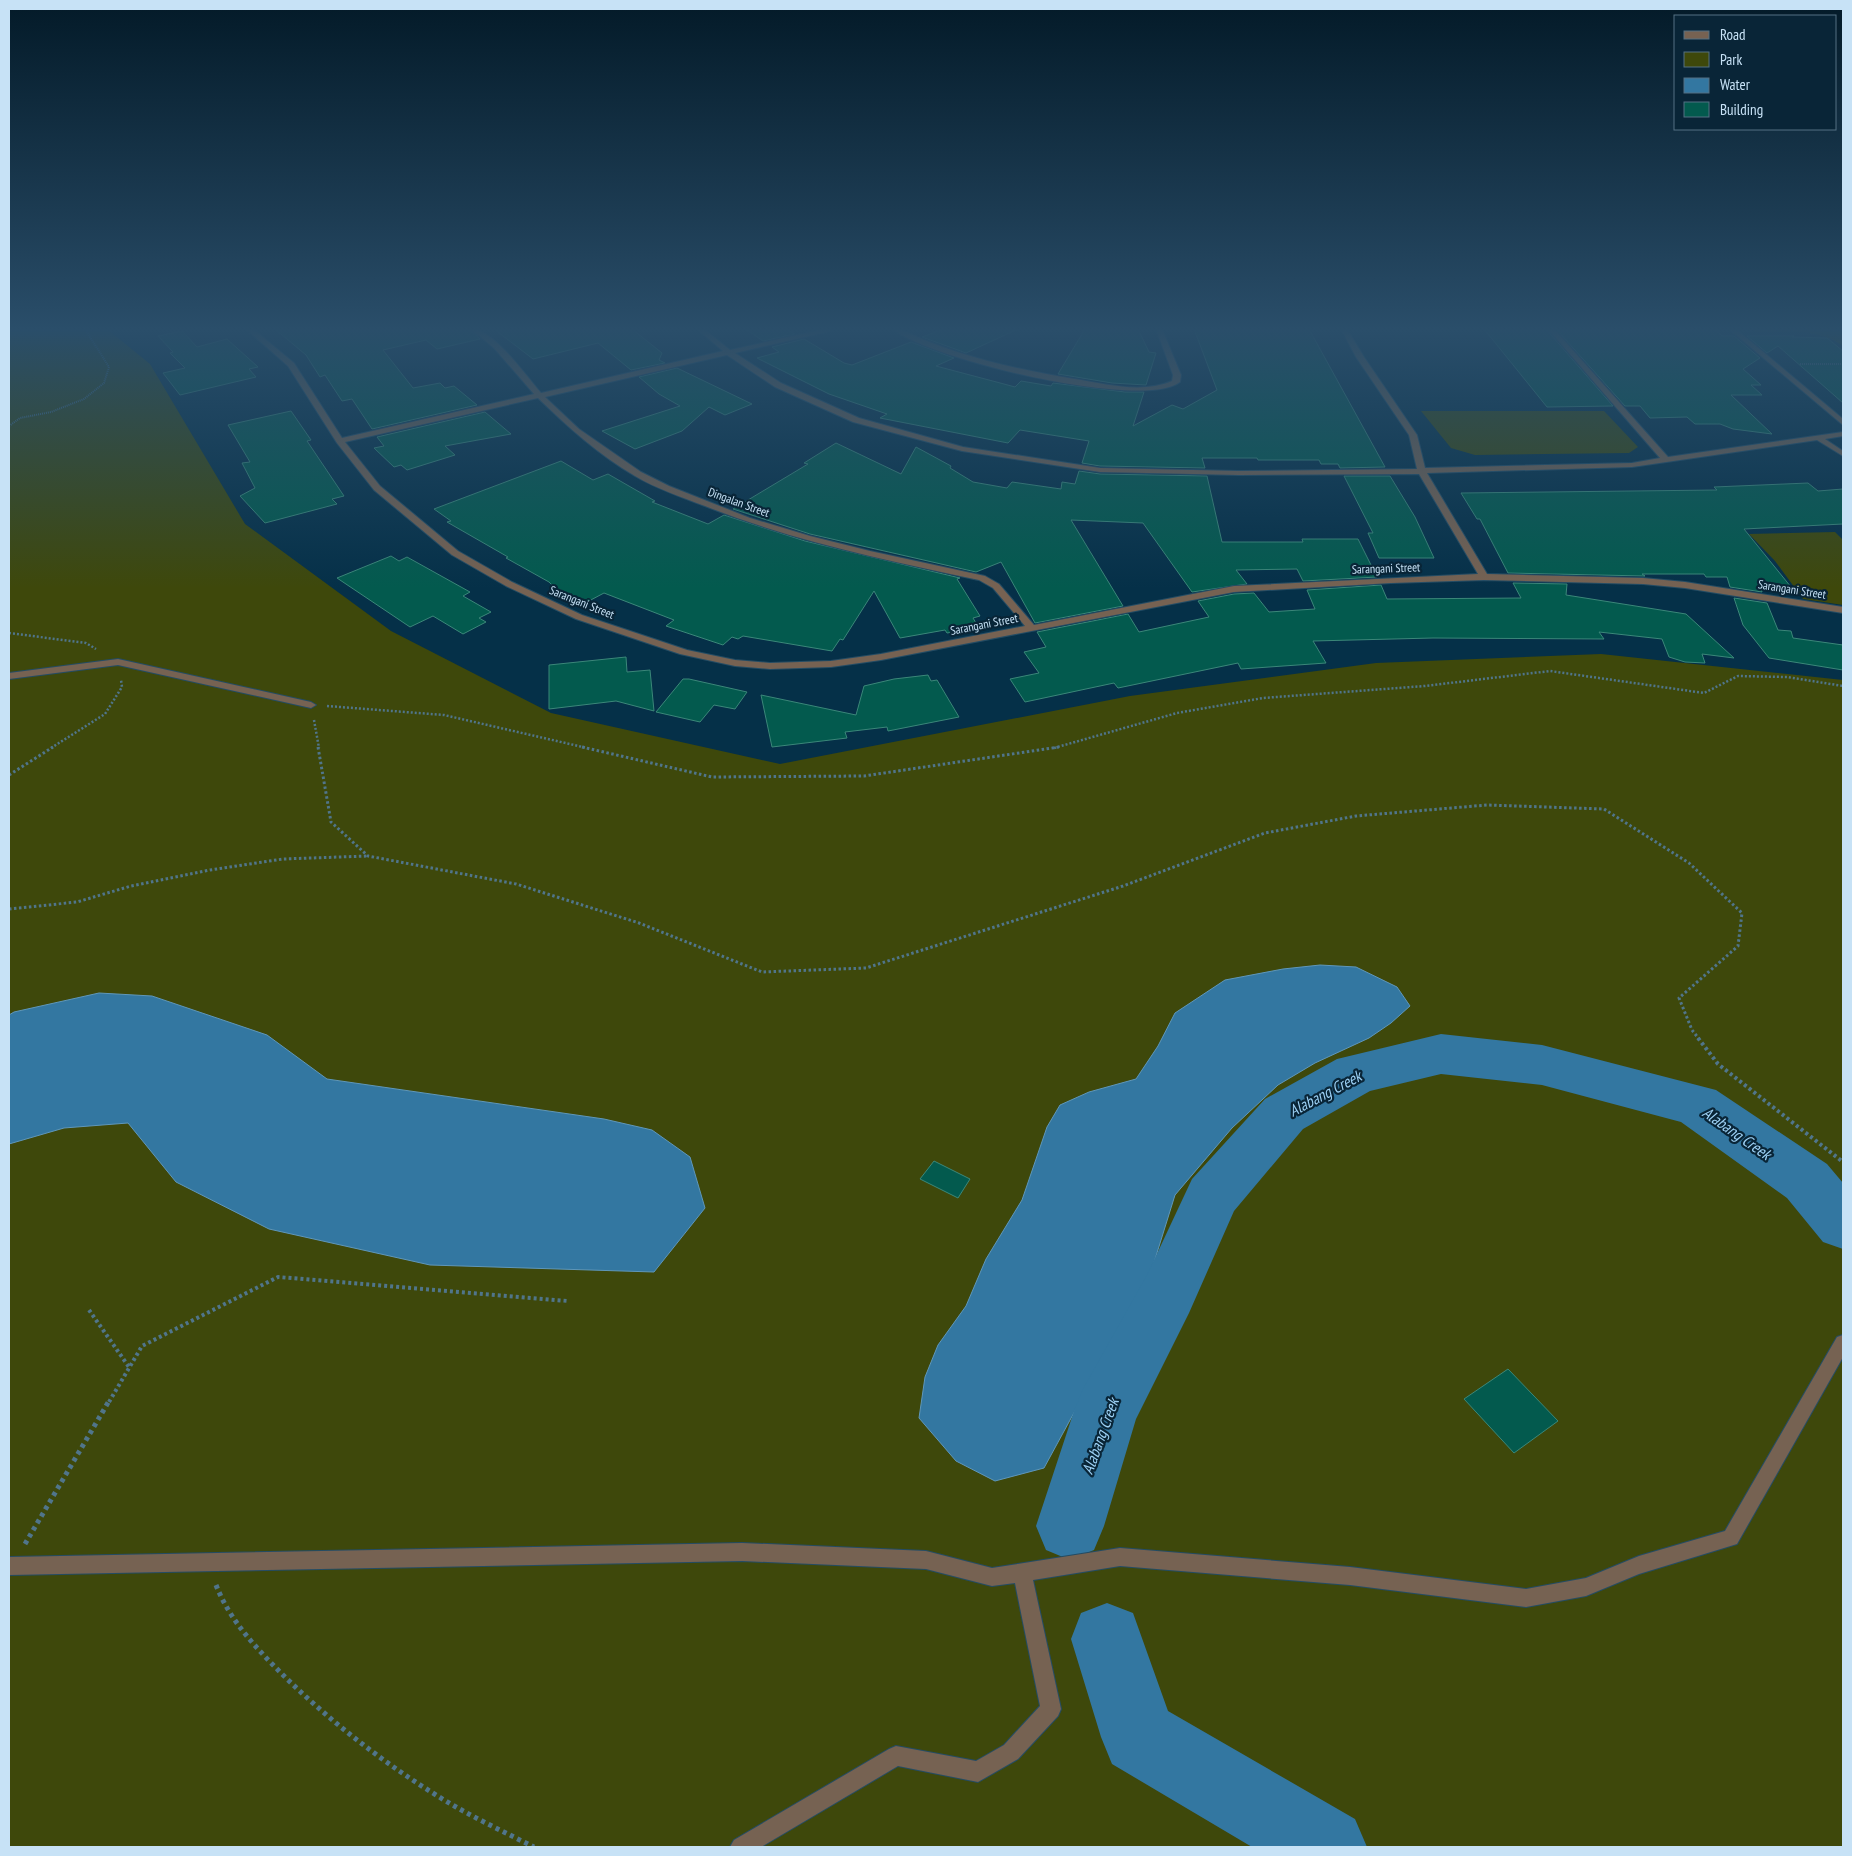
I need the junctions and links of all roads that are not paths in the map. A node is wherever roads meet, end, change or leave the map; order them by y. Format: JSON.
{"nodes":[{"id":1,"x":324,"y":416,"type":"edge"},
{"id":2,"x":447,"y":416,"type":"edge"},
{"id":3,"x":560,"y":416,"type":"edge"},
{"id":4,"x":846,"y":416,"type":"edge"},
{"id":5,"x":1400,"y":416,"type":"edge"},
{"id":6,"x":1627,"y":416,"type":"edge"},
{"id":7,"x":1843,"y":434,"type":"edge"},
{"id":8,"x":1820,"y":439,"type":"junction"},
{"id":9,"x":340,"y":441,"type":"junction"},
{"id":10,"x":1843,"y":454,"type":"edge"},
{"id":11,"x":1667,"y":461,"type":"junction"},
{"id":12,"x":1422,"y":471,"type":"junction"},
{"id":13,"x":1484,"y":578,"type":"junction"},
{"id":14,"x":1843,"y":610,"type":"edge"},
{"id":15,"x":1031,"y":627,"type":"junction"},
{"id":16,"x":9,"y":676,"type":"edge"},
{"id":17,"x":311,"y":705,"type":"road end"},
{"id":18,"x":1843,"y":1342,"type":"edge"},
{"id":19,"x":10,"y":1566,"type":"edge"},
{"id":20,"x":1022,"y":1572,"type":"junction"},
{"id":21,"x":741,"y":1847,"type":"edge"}],
"edges":[{"from":1,"to":9,"type":"street","name":"Sarangani Street"},
{"from":2,"to":9,"type":"street"},
{"from":3,"to":15,"type":"street","name":"Dingalan Street"},
{"from":4,"to":12,"type":"street"},
{"from":5,"to":12,"type":"street"},
{"from":6,"to":11,"type":"street"},
{"from":7,"to":8,"type":"street"},
{"from":8,"to":10,"type":"street"},
{"from":8,"to":11,"type":"street"},
{"from":9,"to":15,"type":"street","name":"Sarangani Street"},
{"from":11,"to":12,"type":"street"},
{"from":12,"to":13,"type":"street"},
{"from":13,"to":14,"type":"street","name":"Sarangani Street"},
{"from":13,"to":15,"type":"street","name":"Sarangani Street"},
{"from":16,"to":17,"type":"street"},
{"from":18,"to":20,"type":"street"},
{"from":19,"to":20,"type":"street"},
{"from":20,"to":21,"type":"street"}]}
